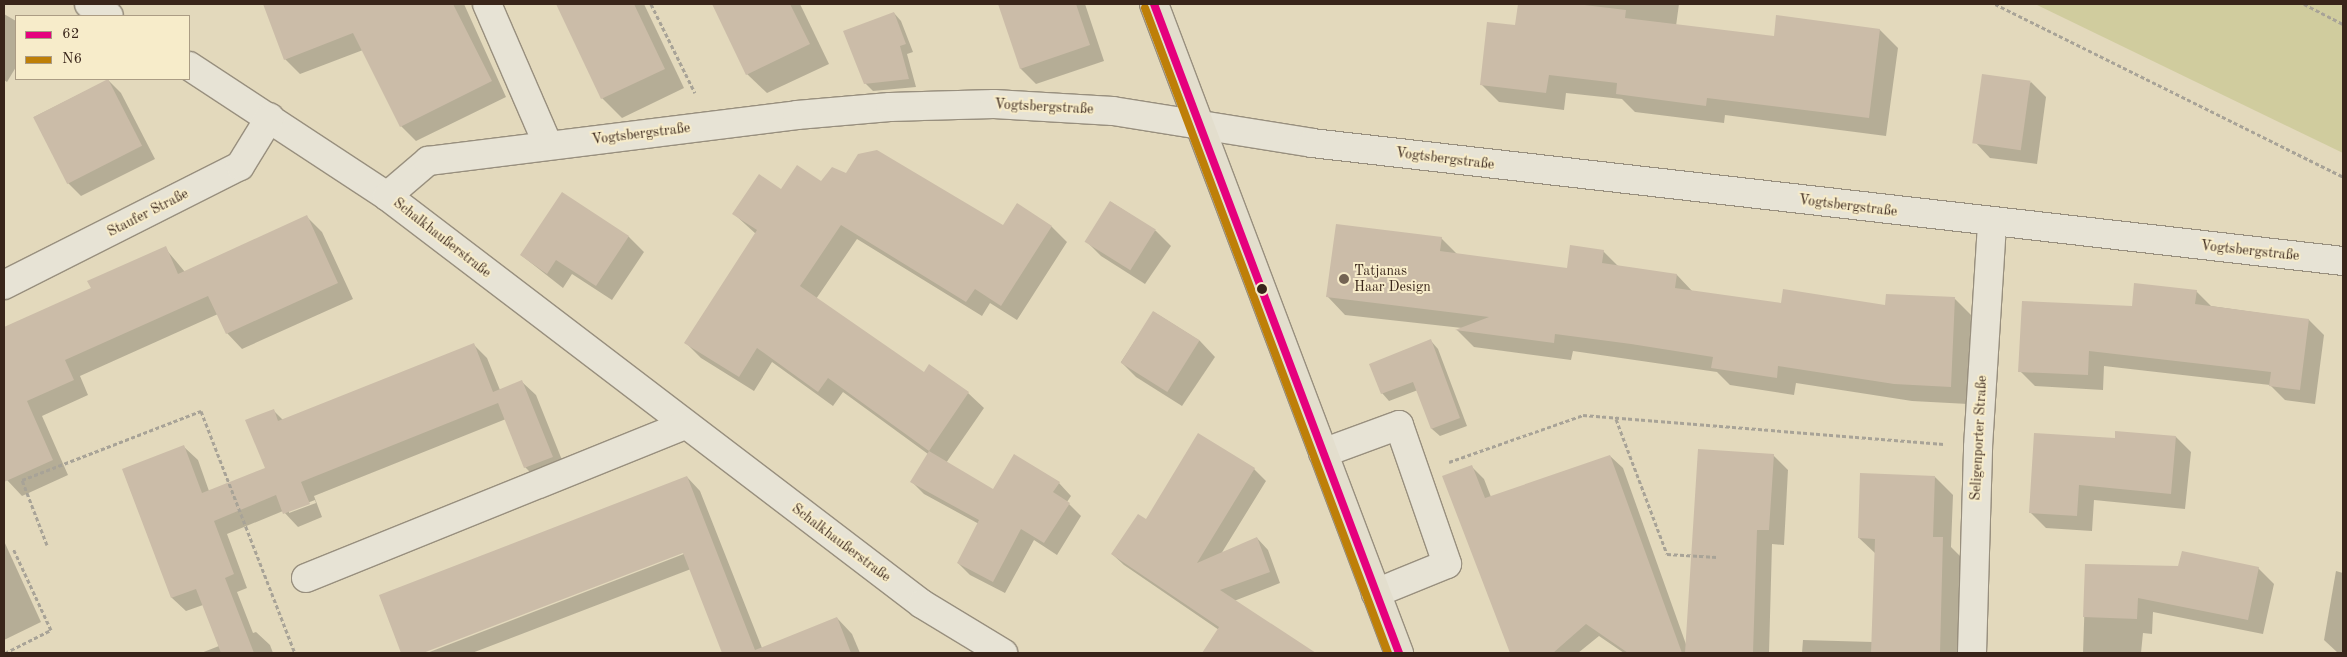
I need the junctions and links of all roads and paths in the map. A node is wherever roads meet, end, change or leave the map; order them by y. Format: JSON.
{"nodes":[{"id":1,"x":89,"y":4,"type":"edge"},
{"id":2,"x":487,"y":4,"type":"edge"},
{"id":3,"x":651,"y":4,"type":"edge"},
{"id":4,"x":1154,"y":4,"type":"edge"},
{"id":5,"x":1995,"y":4,"type":"edge"},
{"id":6,"x":2304,"y":4,"type":"edge"},
{"id":7,"x":107,"y":15,"type":"edge"},
{"id":8,"x":2343,"y":24,"type":"edge"},
{"id":9,"x":190,"y":67,"type":"edge"},
{"id":10,"x":270,"y":117,"type":"junction"},
{"id":11,"x":1199,"y":123,"type":"junction"},
{"id":12,"x":710,"y":125,"type":"junction"},
{"id":13,"x":548,"y":145,"type":"junction"},
{"id":14,"x":2343,"y":177,"type":"edge"},
{"id":15,"x":387,"y":196,"type":"junction"},
{"id":16,"x":1992,"y":222,"type":"junction"},
{"id":17,"x":2343,"y":261,"type":"edge"},
{"id":18,"x":4,"y":285,"type":"edge"},
{"id":19,"x":1616,"y":419,"type":"junction"},
{"id":20,"x":684,"y":425,"type":"junction"},
{"id":21,"x":1978,"y":447,"type":"junction"},
{"id":22,"x":1323,"y":452,"type":"junction"},
{"id":23,"x":1416,"y":474,"type":"junction"},
{"id":24,"x":47,"y":545,"type":"dead end"},
{"id":25,"x":13,"y":548,"type":"dead end"},
{"id":26,"x":1717,"y":557,"type":"dead end"},
{"id":27,"x":306,"y":578,"type":"dead end"},
{"id":28,"x":1376,"y":593,"type":"junction"},
{"id":29,"x":5,"y":653,"type":"edge"},
{"id":30,"x":295,"y":653,"type":"edge"},
{"id":31,"x":1003,"y":653,"type":"edge"},
{"id":32,"x":1399,"y":653,"type":"edge"},
{"id":33,"x":1972,"y":653,"type":"edge"}],
"edges":[{"from":1,"to":7,"type":"street"},
{"from":2,"to":13,"type":"street"},
{"from":3,"to":12,"type":"path"},
{"from":4,"to":11,"type":"main road"},
{"from":5,"to":14,"type":"path"},
{"from":6,"to":8,"type":"path"},
{"from":9,"to":10,"type":"street","name":"Schalkhaußerstraße"},
{"from":10,"to":15,"type":"street","name":"Schalkhaußerstraße"},
{"from":10,"to":18,"type":"street","name":"Staufer Straße"},
{"from":11,"to":12,"type":"street","name":"Vogtsbergstraße"},
{"from":11,"to":16,"type":"street","name":"Vogtsbergstraße"},
{"from":11,"to":22,"type":"main road"},
{"from":12,"to":13,"type":"street","name":"Vogtsbergstraße"},
{"from":13,"to":15,"type":"street","name":"Vogtsbergstraße"},
{"from":15,"to":20,"type":"street","name":"Schalkhaußerstraße"},
{"from":16,"to":17,"type":"street","name":"Vogtsbergstraße"},
{"from":16,"to":21,"type":"street","name":"Seligenporter Straße"},
{"from":19,"to":21,"type":"path"},
{"from":19,"to":23,"type":"path"},
{"from":19,"to":26,"type":"path"},
{"from":20,"to":27,"type":"street"},
{"from":20,"to":31,"type":"street","name":"Schalkhaußerstraße"},
{"from":21,"to":33,"type":"street","name":"Seligenporter Straße"},
{"from":22,"to":23,"type":"street"},
{"from":22,"to":28,"type":"main road"},
{"from":23,"to":28,"type":"street"},
{"from":24,"to":30,"type":"path"},
{"from":25,"to":29,"type":"path"},
{"from":28,"to":32,"type":"main road"}]}
